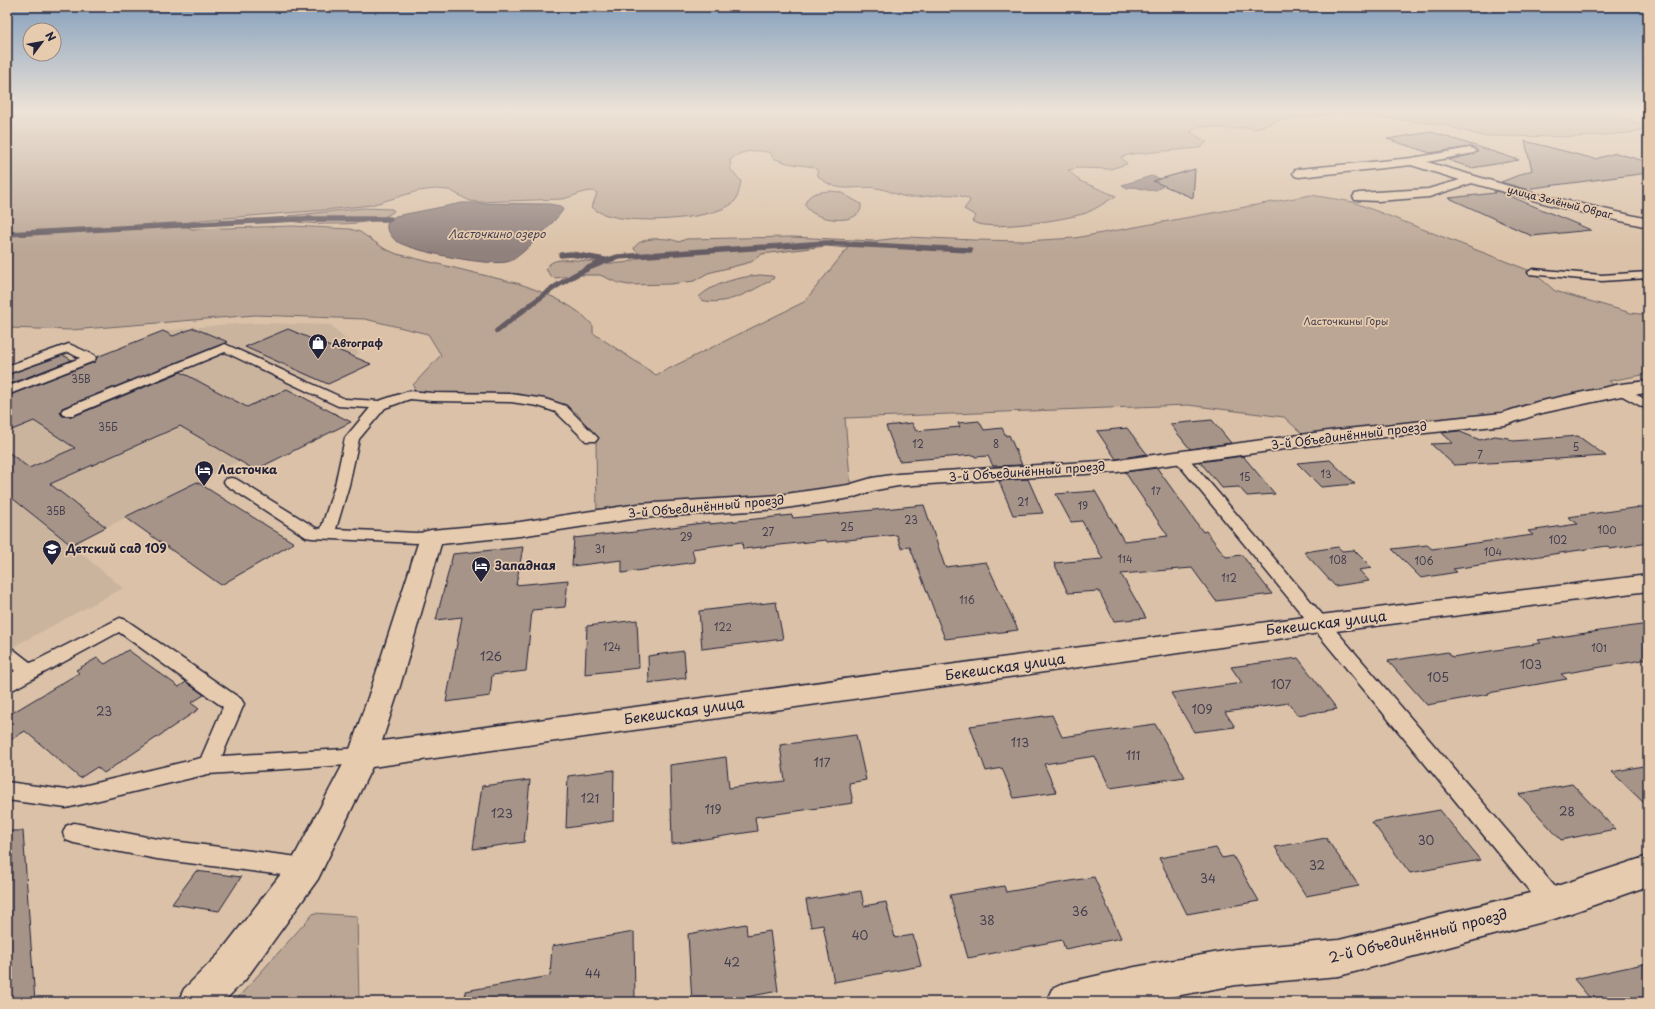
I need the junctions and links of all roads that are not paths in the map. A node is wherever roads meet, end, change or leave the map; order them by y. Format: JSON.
{"nodes":[{"id":1,"x":1435,"y":157,"type":"edge"},
{"id":2,"x":1412,"y":161,"type":"junction"},
{"id":3,"x":1299,"y":173,"type":"dead end"},
{"id":4,"x":1471,"y":180,"type":"junction"},
{"id":5,"x":1359,"y":197,"type":"dead end"},
{"id":6,"x":1648,"y":223,"type":"edge"},
{"id":7,"x":1533,"y":272,"type":"dead end"},
{"id":8,"x":1648,"y":276,"type":"edge"},
{"id":9,"x":7,"y":370,"type":"edge"},
{"id":10,"x":1648,"y":387,"type":"edge"},
{"id":11,"x":1621,"y":390,"type":"junction"},
{"id":12,"x":7,"y":391,"type":"edge"},
{"id":13,"x":380,"y":406,"type":"junction"},
{"id":14,"x":1648,"y":406,"type":"edge"},
{"id":15,"x":68,"y":412,"type":"dead end"},
{"id":16,"x":591,"y":438,"type":"dead end"},
{"id":17,"x":1180,"y":458,"type":"junction"},
{"id":18,"x":231,"y":482,"type":"dead end"},
{"id":19,"x":327,"y":534,"type":"junction"},
{"id":20,"x":431,"y":537,"type":"junction"},
{"id":21,"x":1648,"y":583,"type":"edge"},
{"id":22,"x":1320,"y":624,"type":"junction"},
{"id":23,"x":7,"y":654,"type":"edge"},
{"id":24,"x":29,"y":672,"type":"junction"},
{"id":25,"x":7,"y":684,"type":"edge"},
{"id":26,"x":362,"y":756,"type":"junction"},
{"id":27,"x":208,"y":764,"type":"junction"},
{"id":28,"x":7,"y":791,"type":"edge"},
{"id":29,"x":74,"y":833,"type":"dead end"},
{"id":30,"x":306,"y":868,"type":"junction"},
{"id":31,"x":1648,"y":871,"type":"edge"},
{"id":32,"x":1554,"y":903,"type":"junction"},
{"id":33,"x":197,"y":1002,"type":"edge"},
{"id":34,"x":1065,"y":1002,"type":"edge"}],
"edges":[{"from":1,"to":2,"type":"street","name":"улица Зелёный Овраг"},
{"from":2,"to":3,"type":"street","name":"улица Зелёный Овраг"},
{"from":2,"to":4,"type":"street","name":"улица Зелёный Овраг"},
{"from":4,"to":5,"type":"street"},
{"from":4,"to":6,"type":"street","name":"улица Зелёный Овраг"},
{"from":7,"to":8,"type":"lane"},
{"from":9,"to":12,"type":"lane"},
{"from":10,"to":11,"type":"street"},
{"from":11,"to":14,"type":"lane"},
{"from":11,"to":17,"type":"street","name":"3-й Объединённый проезд"},
{"from":13,"to":15,"type":"lane"},
{"from":13,"to":16,"type":"lane"},
{"from":13,"to":19,"type":"lane"},
{"from":17,"to":20,"type":"street","name":"3-й Объединённый проезд"},
{"from":17,"to":22,"type":"lane"},
{"from":18,"to":19,"type":"lane"},
{"from":19,"to":20,"type":"lane"},
{"from":20,"to":26,"type":"street"},
{"from":21,"to":22,"type":"street","name":"Бекешская улица"},
{"from":22,"to":26,"type":"street","name":"Бекешская улица"},
{"from":22,"to":32,"type":"lane"},
{"from":23,"to":24,"type":"lane"},
{"from":24,"to":25,"type":"lane"},
{"from":24,"to":27,"type":"lane"},
{"from":26,"to":27,"type":"lane"},
{"from":26,"to":30,"type":"street"},
{"from":27,"to":28,"type":"lane"},
{"from":29,"to":30,"type":"lane"},
{"from":30,"to":33,"type":"street"},
{"from":31,"to":32,"type":"street","name":"2-й Объединённый проезд"},
{"from":32,"to":34,"type":"street","name":"2-й Объединённый проезд"}]}
